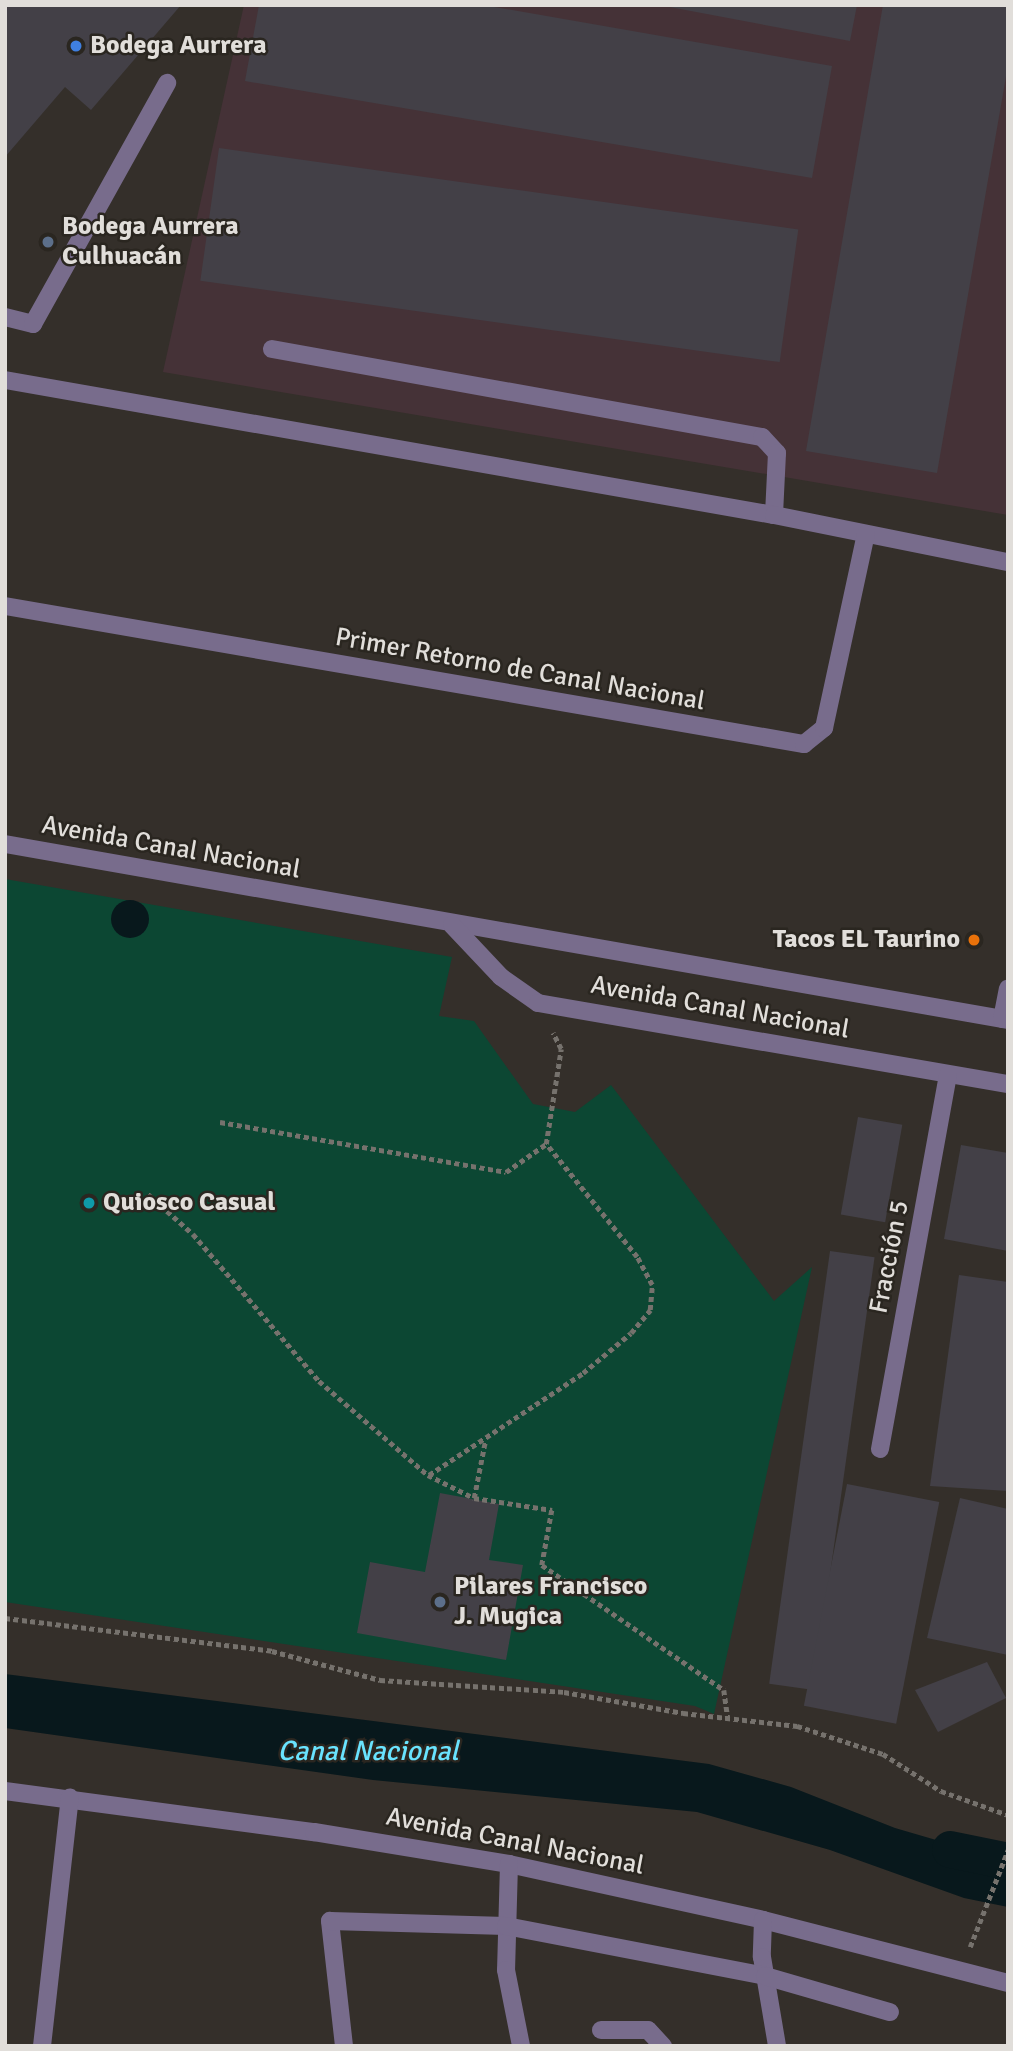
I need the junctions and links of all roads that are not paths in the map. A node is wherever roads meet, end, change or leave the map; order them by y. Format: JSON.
{"nodes":[{"id":1,"x":167,"y":83,"type":"dead end"},
{"id":2,"x":5,"y":317,"type":"edge"},
{"id":3,"x":272,"y":349,"type":"dead end"},
{"id":4,"x":5,"y":380,"type":"edge"},
{"id":5,"x":774,"y":515,"type":"junction"},
{"id":6,"x":866,"y":534,"type":"junction"},
{"id":7,"x":1008,"y":562,"type":"edge"},
{"id":8,"x":5,"y":606,"type":"edge"},
{"id":9,"x":5,"y":844,"type":"edge"},
{"id":10,"x":452,"y":925,"type":"junction"},
{"id":11,"x":1008,"y":989,"type":"edge"},
{"id":12,"x":1005,"y":1019,"type":"edge"},
{"id":13,"x":948,"y":1074,"type":"junction"},
{"id":14,"x":1008,"y":1084,"type":"edge"},
{"id":15,"x":880,"y":1449,"type":"dead end"},
{"id":16,"x":5,"y":1791,"type":"edge"},
{"id":17,"x":70,"y":1798,"type":"junction"},
{"id":18,"x":509,"y":1864,"type":"junction"},
{"id":19,"x":763,"y":1920,"type":"junction"},
{"id":20,"x":506,"y":1926,"type":"junction"},
{"id":21,"x":765,"y":1976,"type":"junction"},
{"id":22,"x":1008,"y":1983,"type":"edge"},
{"id":23,"x":890,"y":2012,"type":"dead end"},
{"id":24,"x":601,"y":2030,"type":"dead end"},
{"id":25,"x":42,"y":2046,"type":"edge"},
{"id":26,"x":344,"y":2046,"type":"edge"},
{"id":27,"x":521,"y":2046,"type":"edge"},
{"id":28,"x":663,"y":2046,"type":"edge"},
{"id":29,"x":777,"y":2046,"type":"edge"}],
"edges":[{"from":1,"to":2,"type":"street"},
{"from":3,"to":5,"type":"street"},
{"from":4,"to":5,"type":"street"},
{"from":5,"to":6,"type":"street"},
{"from":6,"to":7,"type":"street"},
{"from":6,"to":8,"type":"street","name":"Primer Retorno de Canal Nacional"},
{"from":9,"to":10,"type":"street","name":"Avenida Canal Nacional"},
{"from":10,"to":12,"type":"street","name":"Avenida Canal Nacional"},
{"from":10,"to":13,"type":"street","name":"Avenida Canal Nacional"},
{"from":11,"to":12,"type":"street"},
{"from":13,"to":14,"type":"street","name":"Avenida Canal Nacional"},
{"from":13,"to":15,"type":"street","name":"Fracción 5"},
{"from":16,"to":17,"type":"street","name":"Avenida Canal Nacional"},
{"from":17,"to":18,"type":"street","name":"Avenida Canal Nacional"},
{"from":17,"to":25,"type":"street"},
{"from":18,"to":19,"type":"street","name":"Avenida Canal Nacional"},
{"from":18,"to":20,"type":"street"},
{"from":19,"to":21,"type":"street"},
{"from":19,"to":22,"type":"street","name":"Avenida Canal Nacional"},
{"from":20,"to":21,"type":"street"},
{"from":20,"to":26,"type":"street"},
{"from":20,"to":27,"type":"street"},
{"from":21,"to":23,"type":"street"},
{"from":21,"to":29,"type":"street"},
{"from":24,"to":28,"type":"street"}]}
